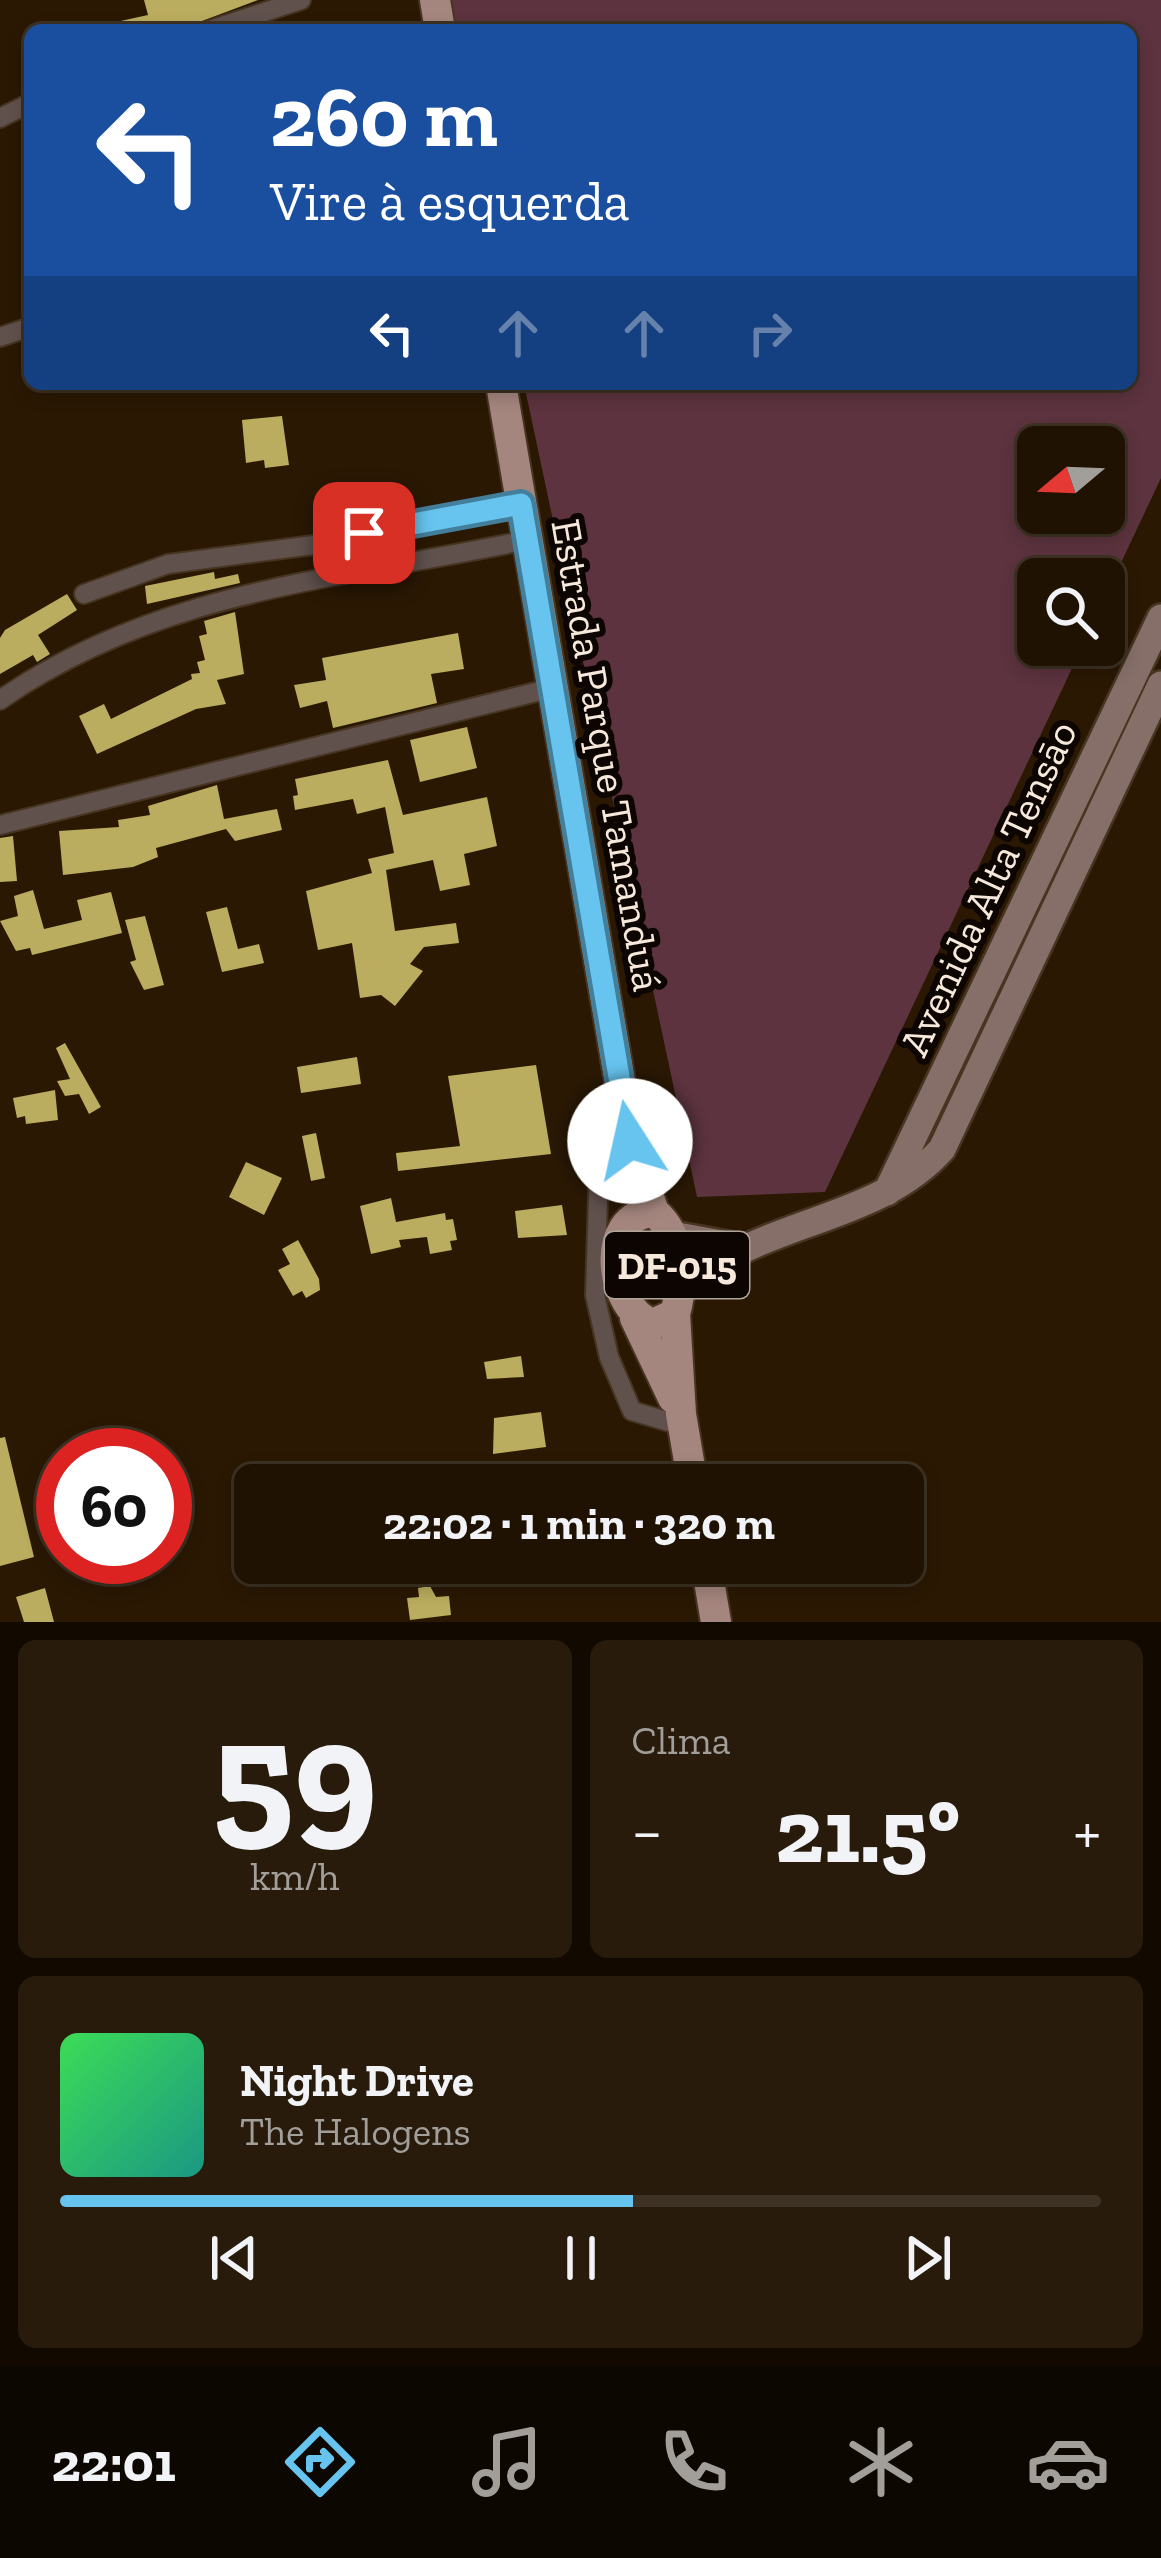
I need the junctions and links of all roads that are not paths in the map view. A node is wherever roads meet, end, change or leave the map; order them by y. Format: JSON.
{"nodes":[{"id":1,"x":301,"y":0,"type":"edge"},
{"id":2,"x":228,"y":24,"type":"edge"},
{"id":3,"x":502,"y":390,"type":"edge"},
{"id":4,"x":521,"y":504,"type":"junction"},
{"id":5,"x":527,"y":540,"type":"junction"},
{"id":6,"x":84,"y":594,"type":"dead end"},
{"id":7,"x":1161,"y":618,"type":"edge"},
{"id":8,"x":1161,"y":685,"type":"edge"},
{"id":9,"x":552,"y":688,"type":"junction"},
{"id":10,"x":0,"y":700,"type":"edge"},
{"id":11,"x":0,"y":825,"type":"edge"},
{"id":12,"x":628,"y":1129,"type":"junction"},
{"id":13,"x":887,"y":1192,"type":"junction"},
{"id":14,"x":650,"y":1223,"type":"junction"},
{"id":15,"x":748,"y":1248,"type":"junction"},
{"id":16,"x":678,"y":1303,"type":"junction"},
{"id":17,"x":634,"y":1318,"type":"junction"},
{"id":18,"x":681,"y":1420,"type":"junction"},
{"id":19,"x":689,"y":1464,"type":"edge"},
{"id":20,"x":710,"y":1584,"type":"edge"},
{"id":21,"x":716,"y":1622,"type":"edge"}],
"edges":[{"from":1,"to":2,"type":"street"},
{"from":3,"to":4,"type":"main road","name":"Estrada Parque Tamanduá","number":"DF-015"},
{"from":4,"to":5,"type":"main road","name":"Estrada Parque Tamanduá","number":"DF-015"},
{"from":4,"to":6,"type":"street"},
{"from":5,"to":9,"type":"main road","name":"Estrada Parque Tamanduá","number":"DF-015"},
{"from":5,"to":10,"type":"street"},
{"from":7,"to":13,"type":"street","name":"Avenida Alta Tensāo"},
{"from":8,"to":13,"type":"street","name":"Avenida Alta Tensāo"},
{"from":9,"to":11,"type":"street"},
{"from":9,"to":12,"type":"main road","name":"Estrada Parque Tamanduá","number":"DF-015"},
{"from":12,"to":14,"type":"main road","name":"Estrada Parque Tamanduá","number":"DF-015"},
{"from":12,"to":18,"type":"street"},
{"from":13,"to":15,"type":"street","name":"Avenida Alta Tensāo"},
{"from":14,"to":15,"type":"street"},
{"from":14,"to":16,"type":"main road","number":"DF-015"},
{"from":14,"to":17,"type":"main road","number":"DF-015"},
{"from":15,"to":16,"type":"street","name":"Avenida Alta Tensāo"},
{"from":16,"to":17,"type":"main road","number":"DF-015"},
{"from":16,"to":18,"type":"main road","number":"DF-015"},
{"from":17,"to":18,"type":"main road","number":"DF-015"},
{"from":18,"to":19,"type":"main road","number":"DF-015"},
{"from":20,"to":21,"type":"main road"}]}
